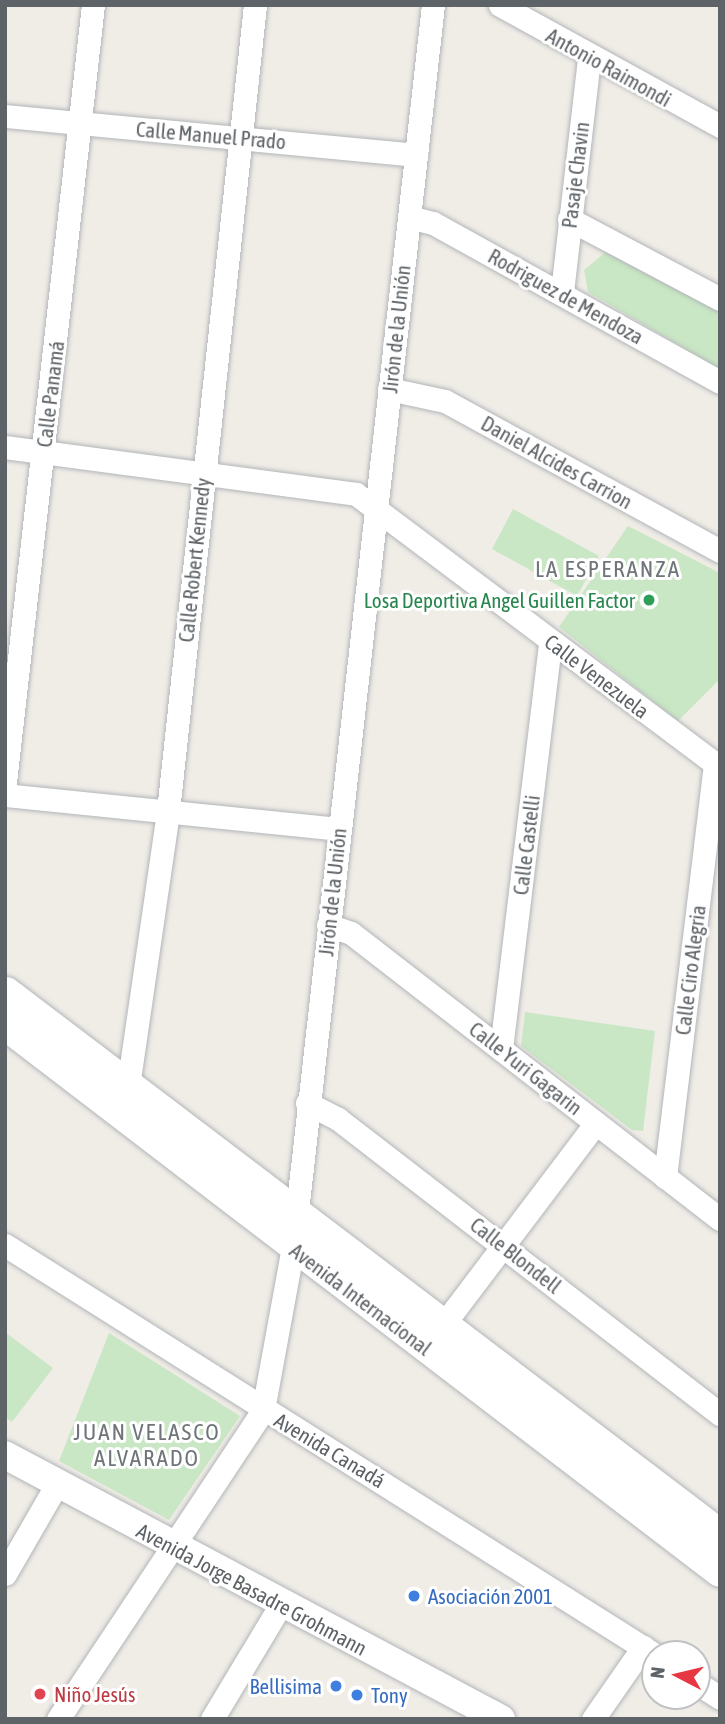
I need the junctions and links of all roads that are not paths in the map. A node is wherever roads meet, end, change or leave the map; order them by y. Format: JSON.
{"nodes":[{"id":1,"x":93,"y":5,"type":"edge"},
{"id":2,"x":255,"y":5,"type":"edge"},
{"id":3,"x":433,"y":5,"type":"edge"},
{"id":4,"x":500,"y":5,"type":"edge"},
{"id":5,"x":589,"y":57,"type":"junction"},
{"id":6,"x":5,"y":116,"type":"edge"},
{"id":7,"x":81,"y":125,"type":"junction"},
{"id":8,"x":720,"y":126,"type":"edge"},
{"id":9,"x":241,"y":136,"type":"junction"},
{"id":10,"x":416,"y":155,"type":"junction"},
{"id":11,"x":409,"y":217,"type":"junction"},
{"id":12,"x":569,"y":219,"type":"junction"},
{"id":13,"x":562,"y":292,"type":"junction"},
{"id":14,"x":720,"y":299,"type":"edge"},
{"id":15,"x":720,"y":382,"type":"edge"},
{"id":16,"x":390,"y":389,"type":"junction"},
{"id":17,"x":5,"y":447,"type":"edge"},
{"id":18,"x":43,"y":453,"type":"junction"},
{"id":19,"x":204,"y":472,"type":"junction"},
{"id":20,"x":376,"y":506,"type":"junction"},
{"id":21,"x":720,"y":551,"type":"edge"},
{"id":22,"x":550,"y":642,"type":"junction"},
{"id":23,"x":717,"y":765,"type":"edge"},
{"id":24,"x":5,"y":782,"type":"edge"},
{"id":25,"x":5,"y":794,"type":"edge"},
{"id":26,"x":168,"y":811,"type":"junction"},
{"id":27,"x":339,"y":829,"type":"junction"},
{"id":28,"x":328,"y":925,"type":"junction"},
{"id":29,"x":5,"y":993,"type":"edge"},
{"id":30,"x":5,"y":1023,"type":"edge"},
{"id":31,"x":501,"y":1049,"type":"junction"},
{"id":32,"x":126,"y":1100,"type":"junction"},
{"id":33,"x":307,"y":1103,"type":"junction"},
{"id":34,"x":596,"y":1123,"type":"junction"},
{"id":35,"x":665,"y":1177,"type":"junction"},
{"id":36,"x":295,"y":1213,"type":"junction"},
{"id":37,"x":720,"y":1219,"type":"edge"},
{"id":38,"x":5,"y":1245,"type":"edge"},
{"id":39,"x":504,"y":1245,"type":"junction"},
{"id":40,"x":293,"y":1248,"type":"junction"},
{"id":41,"x":435,"y":1337,"type":"junction"},
{"id":42,"x":263,"y":1410,"type":"junction"},
{"id":43,"x":720,"y":1414,"type":"edge"},
{"id":44,"x":5,"y":1455,"type":"edge"},
{"id":45,"x":57,"y":1484,"type":"junction"},
{"id":46,"x":720,"y":1536,"type":"edge"},
{"id":47,"x":172,"y":1548,"type":"junction"},
{"id":48,"x":720,"y":1570,"type":"edge"},
{"id":49,"x":5,"y":1574,"type":"edge"},
{"id":50,"x":281,"y":1604,"type":"junction"},
{"id":51,"x":641,"y":1646,"type":"edge"},
{"id":52,"x":641,"y":1661,"type":"edge"},
{"id":53,"x":58,"y":1719,"type":"edge"},
{"id":54,"x":212,"y":1719,"type":"edge"},
{"id":55,"x":501,"y":1719,"type":"edge"},
{"id":56,"x":593,"y":1719,"type":"edge"}],
"edges":[{"from":1,"to":7,"type":"street","name":"Calle Panamá"},
{"from":2,"to":9,"type":"street","name":"Calle Robert Kennedy"},
{"from":3,"to":10,"type":"street","name":"Jirón de la Unión"},
{"from":4,"to":5,"type":"street","name":"Antonio Raimondi"},
{"from":5,"to":8,"type":"street","name":"Antonio Raimondi"},
{"from":5,"to":12,"type":"street","name":"Pasaje Chavin"},
{"from":6,"to":7,"type":"street","name":"Calle Manuel Prado"},
{"from":7,"to":9,"type":"street","name":"Calle Manuel Prado"},
{"from":7,"to":18,"type":"street","name":"Calle Panamá"},
{"from":9,"to":10,"type":"street","name":"Calle Manuel Prado"},
{"from":9,"to":19,"type":"street","name":"Calle Robert Kennedy"},
{"from":10,"to":11,"type":"street","name":"Jirón de la Unión"},
{"from":11,"to":13,"type":"street","name":"Rodriguez de Mendoza"},
{"from":11,"to":16,"type":"street","name":"Jirón de la Unión"},
{"from":12,"to":13,"type":"street","name":"Pasaje Chavin"},
{"from":12,"to":14,"type":"street"},
{"from":13,"to":15,"type":"street","name":"Rodriguez de Mendoza"},
{"from":16,"to":20,"type":"street","name":"Jirón de la Unión"},
{"from":16,"to":21,"type":"street","name":"Daniel Alcides Carrion"},
{"from":17,"to":18,"type":"street","name":"Calle Venezuela"},
{"from":18,"to":19,"type":"street","name":"Calle Venezuela"},
{"from":18,"to":24,"type":"street","name":"Calle Panamá"},
{"from":19,"to":20,"type":"street","name":"Calle Venezuela"},
{"from":19,"to":26,"type":"street","name":"Calle Robert Kennedy"},
{"from":20,"to":22,"type":"street","name":"Calle Venezuela"},
{"from":20,"to":27,"type":"street","name":"Jirón de la Unión"},
{"from":22,"to":23,"type":"street","name":"Calle Venezuela"},
{"from":22,"to":31,"type":"street","name":"Calle Castelli"},
{"from":23,"to":35,"type":"street","name":"Calle Ciro Alegria"},
{"from":25,"to":26,"type":"street"},
{"from":26,"to":27,"type":"street"},
{"from":26,"to":32,"type":"street","name":"Calle Robert Kennedy"},
{"from":27,"to":28,"type":"street","name":"Jirón de la Unión"},
{"from":28,"to":31,"type":"street","name":"Calle Yuri Gagarin"},
{"from":28,"to":33,"type":"street","name":"Jirón de la Unión"},
{"from":29,"to":32,"type":"main road","name":"Avenida Internacional"},
{"from":30,"to":32,"type":"main road","name":"Avenida Internacional"},
{"from":31,"to":34,"type":"street","name":"Calle Yuri Gagarin"},
{"from":32,"to":36,"type":"main road","name":"Avenida Internacional"},
{"from":32,"to":40,"type":"main road","name":"Avenida Internacional"},
{"from":33,"to":36,"type":"street","name":"Jirón de la Unión"},
{"from":33,"to":39,"type":"street","name":"Calle Blondell"},
{"from":34,"to":35,"type":"street","name":"Calle Yuri Gagarin"},
{"from":34,"to":39,"type":"street"},
{"from":35,"to":37,"type":"street","name":"Calle Yuri Gagarin"},
{"from":36,"to":40,"type":"street","name":"Jirón de la Unión"},
{"from":36,"to":41,"type":"main road","name":"Avenida Internacional"},
{"from":38,"to":42,"type":"street","name":"Avenida Canadá"},
{"from":39,"to":41,"type":"street"},
{"from":39,"to":43,"type":"street","name":"Calle Blondell"},
{"from":40,"to":41,"type":"main road","name":"Avenida Internacional"},
{"from":40,"to":42,"type":"street","name":"Jirón de la Unión"},
{"from":41,"to":46,"type":"main road","name":"Avenida Internacional"},
{"from":41,"to":48,"type":"main road","name":"Avenida Internacional"},
{"from":42,"to":47,"type":"street","name":"Jirón de la Unión"},
{"from":42,"to":51,"type":"street","name":"Avenida Canadá"},
{"from":44,"to":45,"type":"street","name":"Avenida Jorge Basadre Grohmann"},
{"from":45,"to":47,"type":"street","name":"Avenida Jorge Basadre Grohmann"},
{"from":45,"to":49,"type":"street"},
{"from":47,"to":50,"type":"street","name":"Avenida Jorge Basadre Grohmann"},
{"from":47,"to":53,"type":"street","name":"Jirón de la Unión"},
{"from":50,"to":54,"type":"street"},
{"from":50,"to":55,"type":"street","name":"Avenida Jorge Basadre Grohmann"},
{"from":52,"to":56,"type":"street"}]}
